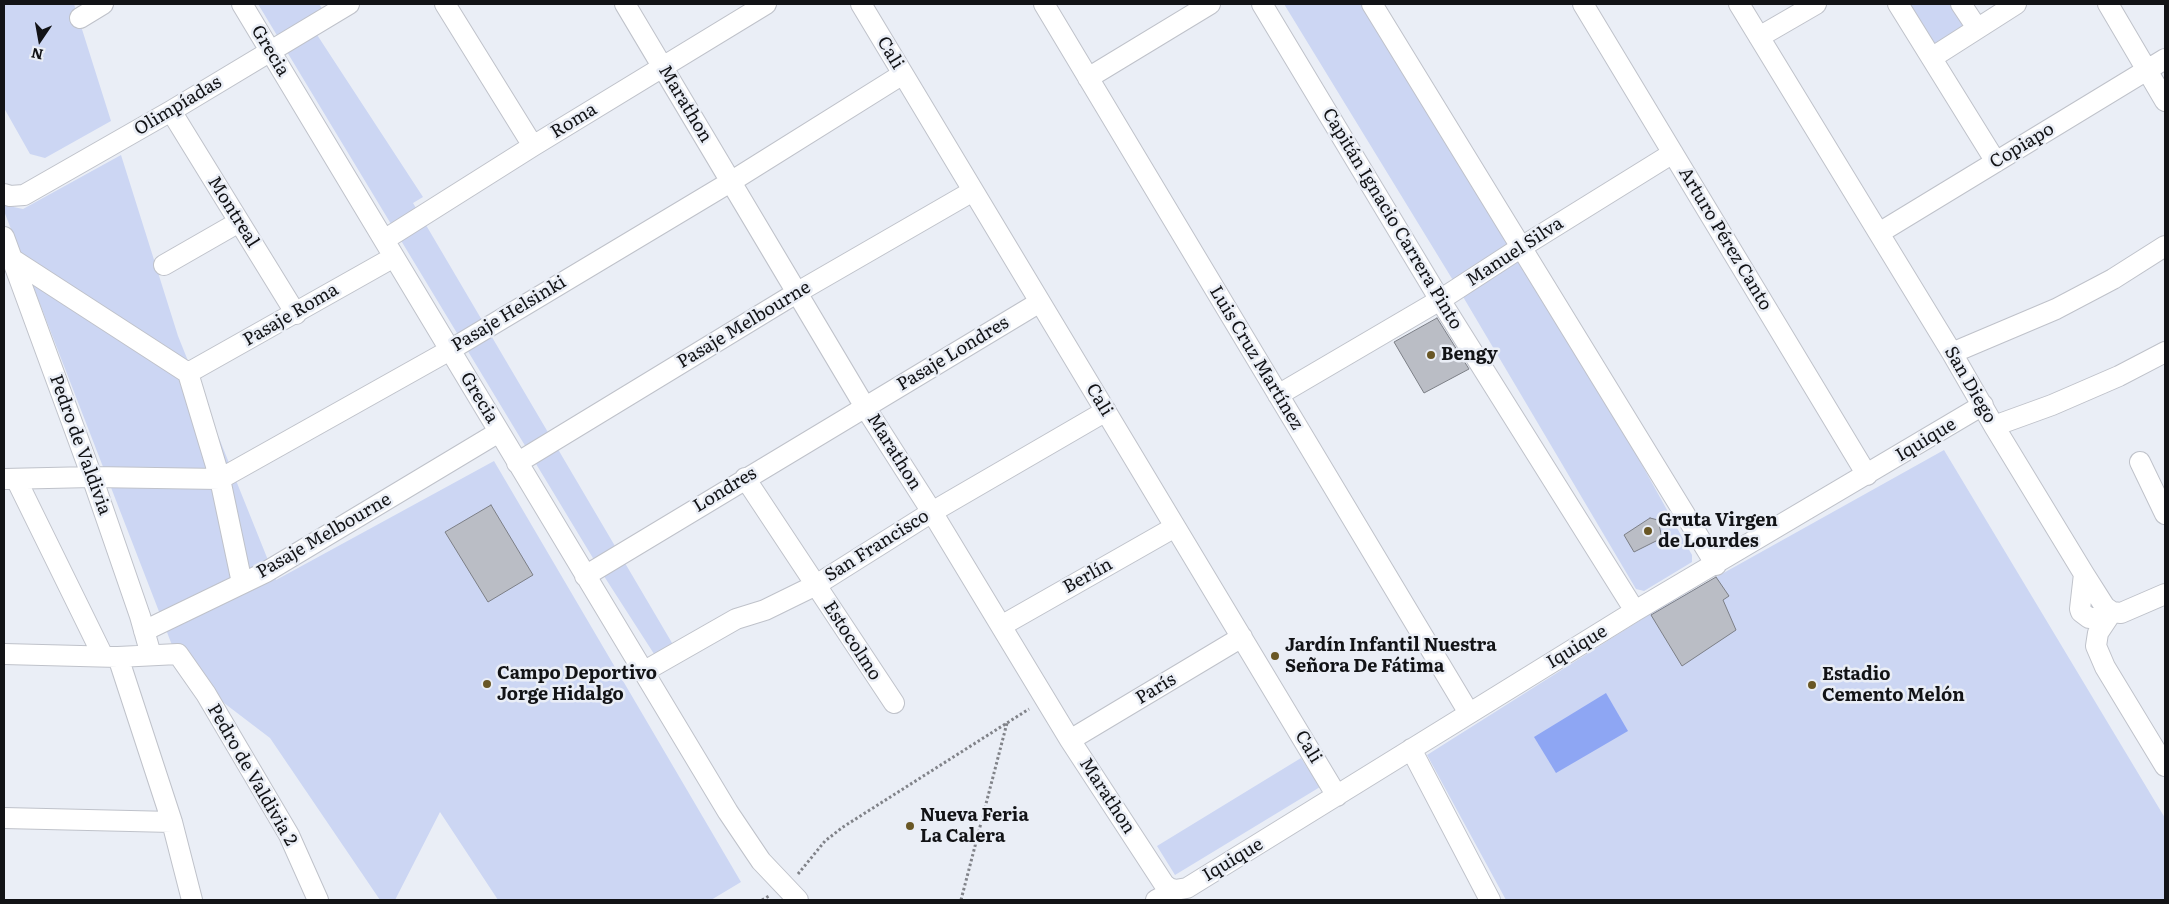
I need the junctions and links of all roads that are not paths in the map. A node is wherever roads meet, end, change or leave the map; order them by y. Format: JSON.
{"nodes":[{"id":1,"x":103,"y":4,"type":"edge"},
{"id":2,"x":242,"y":4,"type":"edge"},
{"id":3,"x":349,"y":4,"type":"edge"},
{"id":4,"x":445,"y":4,"type":"edge"},
{"id":5,"x":625,"y":4,"type":"edge"},
{"id":6,"x":766,"y":4,"type":"edge"},
{"id":7,"x":861,"y":4,"type":"edge"},
{"id":8,"x":1044,"y":4,"type":"edge"},
{"id":9,"x":1210,"y":4,"type":"edge"},
{"id":10,"x":1262,"y":4,"type":"edge"},
{"id":11,"x":1372,"y":4,"type":"edge"},
{"id":12,"x":1583,"y":4,"type":"edge"},
{"id":13,"x":1739,"y":4,"type":"edge"},
{"id":14,"x":1816,"y":4,"type":"edge"},
{"id":15,"x":1898,"y":4,"type":"edge"},
{"id":16,"x":1961,"y":4,"type":"edge"},
{"id":17,"x":2016,"y":4,"type":"edge"},
{"id":18,"x":2108,"y":4,"type":"edge"},
{"id":19,"x":80,"y":18,"type":"dead end"},
{"id":20,"x":1977,"y":28,"type":"junction"},
{"id":21,"x":1759,"y":37,"type":"junction"},
{"id":22,"x":270,"y":51,"type":"junction"},
{"id":23,"x":1932,"y":57,"type":"junction"},
{"id":24,"x":2165,"y":60,"type":"edge"},
{"id":25,"x":663,"y":68,"type":"junction"},
{"id":26,"x":2147,"y":70,"type":"junction"},
{"id":27,"x":903,"y":74,"type":"junction"},
{"id":28,"x":1088,"y":78,"type":"junction"},
{"id":29,"x":2165,"y":101,"type":"edge"},
{"id":30,"x":171,"y":110,"type":"junction"},
{"id":31,"x":533,"y":146,"type":"junction"},
{"id":32,"x":1673,"y":153,"type":"junction"},
{"id":33,"x":1996,"y":162,"type":"junction"},
{"id":34,"x":732,"y":181,"type":"junction"},
{"id":35,"x":973,"y":191,"type":"junction"},
{"id":36,"x":4,"y":194,"type":"edge"},
{"id":37,"x":239,"y":222,"type":"junction"},
{"id":38,"x":1878,"y":233,"type":"junction"},
{"id":39,"x":4,"y":237,"type":"edge"},
{"id":40,"x":2165,"y":246,"type":"edge"},
{"id":41,"x":1520,"y":248,"type":"junction"},
{"id":42,"x":389,"y":249,"type":"junction"},
{"id":43,"x":12,"y":259,"type":"junction"},
{"id":44,"x":164,"y":265,"type":"dead end"},
{"id":45,"x":798,"y":292,"type":"junction"},
{"id":46,"x":1440,"y":300,"type":"junction"},
{"id":47,"x":1040,"y":302,"type":"junction"},
{"id":48,"x":296,"y":314,"type":"junction"},
{"id":49,"x":450,"y":350,"type":"junction"},
{"id":50,"x":2165,"y":352,"type":"edge"},
{"id":51,"x":1952,"y":353,"type":"junction"},
{"id":52,"x":188,"y":373,"type":"junction"},
{"id":53,"x":1278,"y":395,"type":"junction"},
{"id":54,"x":1983,"y":405,"type":"junction"},
{"id":55,"x":865,"y":407,"type":"junction"},
{"id":56,"x":1106,"y":411,"type":"junction"},
{"id":57,"x":1994,"y":426,"type":"junction"},
{"id":58,"x":499,"y":432,"type":"junction"},
{"id":59,"x":2140,"y":462,"type":"dead end"},
{"id":60,"x":517,"y":463,"type":"junction"},
{"id":61,"x":1867,"y":475,"type":"junction"},
{"id":62,"x":92,"y":477,"type":"junction"},
{"id":63,"x":745,"y":478,"type":"junction"},
{"id":64,"x":10,"y":479,"type":"edge"},
{"id":65,"x":220,"y":479,"type":"junction"},
{"id":66,"x":932,"y":512,"type":"junction"},
{"id":67,"x":2165,"y":514,"type":"edge"},
{"id":68,"x":1175,"y":527,"type":"junction"},
{"id":69,"x":1716,"y":565,"type":"junction"},
{"id":70,"x":585,"y":576,"type":"junction"},
{"id":71,"x":242,"y":584,"type":"junction"},
{"id":72,"x":816,"y":585,"type":"junction"},
{"id":73,"x":2165,"y":594,"type":"edge"},
{"id":74,"x":1635,"y":611,"type":"junction"},
{"id":75,"x":2112,"y":612,"type":"junction"},
{"id":76,"x":1000,"y":626,"type":"junction"},
{"id":77,"x":144,"y":631,"type":"junction"},
{"id":78,"x":1242,"y":637,"type":"junction"},
{"id":79,"x":4,"y":654,"type":"edge"},
{"id":80,"x":151,"y":655,"type":"junction"},
{"id":81,"x":110,"y":657,"type":"junction"},
{"id":82,"x":643,"y":672,"type":"junction"},
{"id":83,"x":894,"y":703,"type":"dead end"},
{"id":84,"x":1469,"y":713,"type":"junction"},
{"id":85,"x":2165,"y":733,"type":"edge"},
{"id":86,"x":2145,"y":734,"type":"junction"},
{"id":87,"x":1070,"y":740,"type":"junction"},
{"id":88,"x":1411,"y":750,"type":"junction"},
{"id":89,"x":2165,"y":766,"type":"edge"},
{"id":90,"x":1337,"y":796,"type":"junction"},
{"id":91,"x":4,"y":818,"type":"edge"},
{"id":92,"x":172,"y":822,"type":"junction"},
{"id":93,"x":1175,"y":890,"type":"junction"},
{"id":94,"x":192,"y":900,"type":"edge"},
{"id":95,"x":318,"y":900,"type":"edge"},
{"id":96,"x":798,"y":900,"type":"edge"},
{"id":97,"x":1156,"y":900,"type":"edge"},
{"id":98,"x":1490,"y":900,"type":"edge"}],
"edges":[{"from":1,"to":19,"type":"street"},
{"from":2,"to":22,"type":"street","name":"Grecia"},
{"from":3,"to":22,"type":"street","name":"Olimpíadas"},
{"from":4,"to":31,"type":"street"},
{"from":5,"to":25,"type":"street","name":"Marathon"},
{"from":6,"to":25,"type":"street","name":"Roma"},
{"from":7,"to":27,"type":"street","name":"Cali"},
{"from":8,"to":28,"type":"street","name":"Luis Cruz Martínez"},
{"from":9,"to":28,"type":"street"},
{"from":10,"to":46,"type":"street","name":"Capitán Ignacio Carrera Pinto"},
{"from":11,"to":41,"type":"street"},
{"from":12,"to":32,"type":"street","name":"Arturo Pérez Canto"},
{"from":13,"to":21,"type":"street","name":"San Diego"},
{"from":14,"to":21,"type":"street"},
{"from":15,"to":23,"type":"street"},
{"from":16,"to":20,"type":"street"},
{"from":17,"to":20,"type":"street"},
{"from":18,"to":26,"type":"street"},
{"from":20,"to":23,"type":"street"},
{"from":21,"to":38,"type":"street","name":"San Diego"},
{"from":22,"to":30,"type":"street","name":"Olimpíadas"},
{"from":22,"to":42,"type":"street","name":"Grecia"},
{"from":23,"to":33,"type":"street"},
{"from":24,"to":26,"type":"street","name":"Copiapo"},
{"from":25,"to":31,"type":"street","name":"Roma"},
{"from":25,"to":34,"type":"street","name":"Marathon"},
{"from":26,"to":29,"type":"street"},
{"from":26,"to":33,"type":"street","name":"Copiapo"},
{"from":27,"to":34,"type":"street","name":"Pasaje Helsinki"},
{"from":27,"to":35,"type":"street","name":"Cali"},
{"from":28,"to":53,"type":"street","name":"Luis Cruz Martínez"},
{"from":30,"to":36,"type":"street","name":"Olimpíadas"},
{"from":30,"to":37,"type":"street","name":"Montreal"},
{"from":31,"to":42,"type":"street","name":"Roma"},
{"from":32,"to":41,"type":"street","name":"Manuel Silva"},
{"from":32,"to":61,"type":"street","name":"Arturo Pérez Canto"},
{"from":33,"to":38,"type":"street","name":"Copiapo"},
{"from":34,"to":45,"type":"street","name":"Marathon"},
{"from":34,"to":49,"type":"street","name":"Pasaje Helsinki"},
{"from":35,"to":45,"type":"street","name":"Pasaje Melbourne"},
{"from":35,"to":47,"type":"street","name":"Cali"},
{"from":37,"to":44,"type":"street"},
{"from":37,"to":48,"type":"street","name":"Montreal"},
{"from":38,"to":51,"type":"street","name":"San Diego"},
{"from":39,"to":43,"type":"street","name":"Pedro de Valdivia"},
{"from":40,"to":51,"type":"street"},
{"from":41,"to":46,"type":"street","name":"Manuel Silva"},
{"from":41,"to":69,"type":"street"},
{"from":42,"to":48,"type":"street","name":"Pasaje Roma"},
{"from":42,"to":49,"type":"street","name":"Grecia"},
{"from":43,"to":52,"type":"street"},
{"from":43,"to":62,"type":"street","name":"Pedro de Valdivia"},
{"from":45,"to":55,"type":"street","name":"Marathon"},
{"from":45,"to":60,"type":"street","name":"Pasaje Melbourne"},
{"from":46,"to":53,"type":"street","name":"Manuel Silva"},
{"from":46,"to":74,"type":"street","name":"Capitán Ignacio Carrera Pinto"},
{"from":47,"to":55,"type":"street","name":"Pasaje Londres"},
{"from":47,"to":56,"type":"street","name":"Cali"},
{"from":48,"to":52,"type":"street","name":"Pasaje Roma"},
{"from":49,"to":58,"type":"street","name":"Grecia"},
{"from":49,"to":65,"type":"street","name":"Pasaje Helsinki"},
{"from":50,"to":57,"type":"street"},
{"from":51,"to":54,"type":"street","name":"San Diego"},
{"from":52,"to":65,"type":"street"},
{"from":53,"to":84,"type":"street","name":"Luis Cruz Martínez"},
{"from":54,"to":57,"type":"street","name":"San Diego"},
{"from":54,"to":61,"type":"street","name":"Iquique"},
{"from":55,"to":63,"type":"street","name":"Londres"},
{"from":55,"to":66,"type":"street","name":"Marathon"},
{"from":56,"to":66,"type":"street","name":"San Francisco"},
{"from":56,"to":68,"type":"street","name":"Cali"},
{"from":57,"to":75,"type":"street","name":"San Diego"},
{"from":58,"to":60,"type":"street","name":"Grecia"},
{"from":58,"to":71,"type":"street","name":"Pasaje Melbourne"},
{"from":59,"to":67,"type":"street"},
{"from":60,"to":70,"type":"street","name":"Grecia"},
{"from":61,"to":69,"type":"street","name":"Iquique"},
{"from":62,"to":64,"type":"street"},
{"from":62,"to":65,"type":"street"},
{"from":62,"to":77,"type":"street","name":"Pedro de Valdivia"},
{"from":63,"to":70,"type":"street","name":"Londres"},
{"from":63,"to":72,"type":"street","name":"Estocolmo"},
{"from":64,"to":81,"type":"street"},
{"from":65,"to":71,"type":"street"},
{"from":66,"to":72,"type":"street","name":"San Francisco"},
{"from":66,"to":76,"type":"street","name":"Marathon"},
{"from":68,"to":76,"type":"street","name":"Berlín"},
{"from":68,"to":78,"type":"street","name":"Cali"},
{"from":69,"to":74,"type":"street","name":"Iquique"},
{"from":70,"to":82,"type":"street","name":"Grecia"},
{"from":71,"to":77,"type":"street","name":"Pasaje Melbourne"},
{"from":72,"to":82,"type":"street","name":"San Francisco"},
{"from":72,"to":83,"type":"street","name":"Estocolmo"},
{"from":73,"to":75,"type":"street"},
{"from":74,"to":84,"type":"street","name":"Iquique"},
{"from":75,"to":86,"type":"street"},
{"from":76,"to":87,"type":"street","name":"Marathon"},
{"from":77,"to":80,"type":"street","name":"Pedro de Valdivia"},
{"from":78,"to":87,"type":"street","name":"París"},
{"from":78,"to":90,"type":"street","name":"Cali"},
{"from":79,"to":81,"type":"street"},
{"from":80,"to":81,"type":"street"},
{"from":80,"to":95,"type":"street","name":"Pedro de Valdivia 2"},
{"from":81,"to":92,"type":"street"},
{"from":82,"to":96,"type":"street","name":"Grecia"},
{"from":84,"to":88,"type":"street","name":"Iquique"},
{"from":85,"to":86,"type":"street"},
{"from":86,"to":89,"type":"street"},
{"from":87,"to":93,"type":"street","name":"Marathon"},
{"from":88,"to":90,"type":"street","name":"Iquique"},
{"from":88,"to":98,"type":"street"},
{"from":90,"to":93,"type":"street","name":"Iquique"},
{"from":91,"to":92,"type":"street"},
{"from":92,"to":94,"type":"street"},
{"from":93,"to":97,"type":"street","name":"Iquique"}]}
